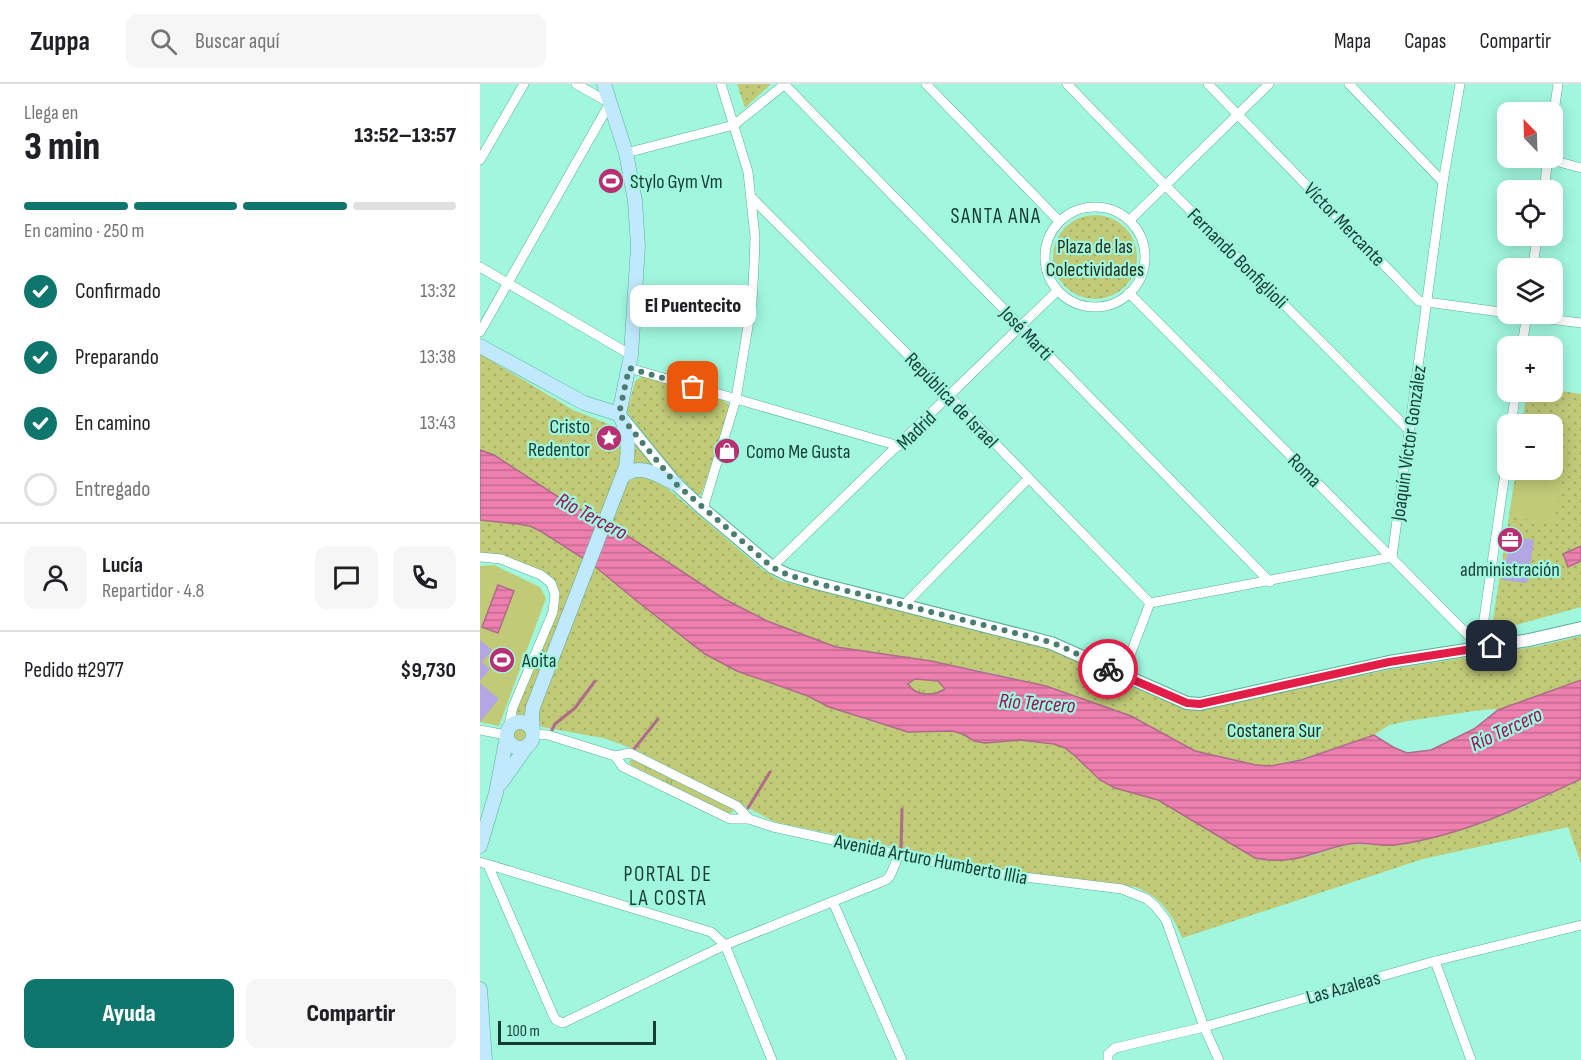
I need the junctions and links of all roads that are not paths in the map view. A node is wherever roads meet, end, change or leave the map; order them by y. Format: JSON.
{"nodes":[{"id":1,"x":524,"y":84,"type":"edge"},
{"id":2,"x":576,"y":84,"type":"edge"},
{"id":3,"x":604,"y":84,"type":"edge"},
{"id":4,"x":721,"y":84,"type":"edge"},
{"id":5,"x":784,"y":84,"type":"edge"},
{"id":6,"x":926,"y":84,"type":"edge"},
{"id":7,"x":1067,"y":84,"type":"edge"},
{"id":8,"x":1208,"y":84,"type":"edge"},
{"id":9,"x":1269,"y":84,"type":"edge"},
{"id":10,"x":1349,"y":84,"type":"edge"},
{"id":11,"x":1460,"y":84,"type":"edge"},
{"id":12,"x":1558,"y":84,"type":"edge"},
{"id":13,"x":1555,"y":102,"type":"edge"},
{"id":14,"x":610,"y":103,"type":"junction"},
{"id":15,"x":1238,"y":115,"type":"junction"},
{"id":16,"x":734,"y":124,"type":"junction"},
{"id":17,"x":627,"y":153,"type":"junction"},
{"id":18,"x":480,"y":160,"type":"edge"},
{"id":19,"x":1563,"y":163,"type":"edge"},
{"id":20,"x":1581,"y":168,"type":"edge"},
{"id":21,"x":1443,"y":182,"type":"junction"},
{"id":22,"x":1166,"y":186,"type":"junction"},
{"id":23,"x":752,"y":198,"type":"junction"},
{"id":24,"x":1130,"y":220,"type":"junction"},
{"id":25,"x":1059,"y":221,"type":"junction"},
{"id":26,"x":480,"y":267,"type":"edge"},
{"id":27,"x":508,"y":283,"type":"junction"},
{"id":28,"x":1058,"y":291,"type":"junction"},
{"id":29,"x":1129,"y":294,"type":"junction"},
{"id":30,"x":1428,"y":302,"type":"junction"},
{"id":31,"x":1497,"y":311,"type":"edge"},
{"id":32,"x":1563,"y":320,"type":"edge"},
{"id":33,"x":1581,"y":323,"type":"edge"},
{"id":34,"x":1021,"y":327,"type":"junction"},
{"id":35,"x":480,"y":332,"type":"edge"},
{"id":36,"x":480,"y":346,"type":"edge"},
{"id":37,"x":630,"y":361,"type":"junction"},
{"id":38,"x":950,"y":397,"type":"junction"},
{"id":39,"x":736,"y":399,"type":"junction"},
{"id":40,"x":619,"y":414,"type":"junction"},
{"id":41,"x":1410,"y":431,"type":"junction"},
{"id":42,"x":899,"y":446,"type":"junction"},
{"id":43,"x":1028,"y":479,"type":"junction"},
{"id":44,"x":1504,"y":480,"type":"edge"},
{"id":45,"x":621,"y":481,"type":"junction"},
{"id":46,"x":676,"y":484,"type":"junction"},
{"id":47,"x":702,"y":509,"type":"junction"},
{"id":48,"x":480,"y":557,"type":"edge"},
{"id":49,"x":1392,"y":557,"type":"junction"},
{"id":50,"x":772,"y":567,"type":"junction"},
{"id":51,"x":1270,"y":582,"type":"junction"},
{"id":52,"x":1150,"y":603,"type":"junction"},
{"id":53,"x":904,"y":605,"type":"junction"},
{"id":54,"x":1581,"y":628,"type":"edge"},
{"id":55,"x":1480,"y":647,"type":"junction"},
{"id":56,"x":1122,"y":676,"type":"junction"},
{"id":57,"x":533,"y":707,"type":"junction"},
{"id":58,"x":480,"y":730,"type":"edge"},
{"id":59,"x":509,"y":731,"type":"junction"},
{"id":60,"x":531,"y":737,"type":"junction"},
{"id":61,"x":615,"y":756,"type":"junction"},
{"id":62,"x":496,"y":793,"type":"junction"},
{"id":63,"x":749,"y":819,"type":"junction"},
{"id":64,"x":480,"y":846,"type":"edge"},
{"id":65,"x":899,"y":855,"type":"junction"},
{"id":66,"x":484,"y":863,"type":"edge"},
{"id":67,"x":833,"y":902,"type":"junction"},
{"id":68,"x":1581,"y":925,"type":"edge"},
{"id":69,"x":725,"y":945,"type":"junction"},
{"id":70,"x":1435,"y":961,"type":"junction"},
{"id":71,"x":480,"y":989,"type":"edge"},
{"id":72,"x":1204,"y":1027,"type":"junction"},
{"id":73,"x":482,"y":1044,"type":"edge"},
{"id":74,"x":1108,"y":1057,"type":"edge"},
{"id":75,"x":484,"y":1060,"type":"edge"},
{"id":76,"x":772,"y":1060,"type":"edge"},
{"id":77,"x":902,"y":1060,"type":"edge"},
{"id":78,"x":1219,"y":1060,"type":"edge"},
{"id":79,"x":1472,"y":1060,"type":"edge"}],
"edges":[{"from":1,"to":18,"type":"street"},
{"from":2,"to":14,"type":"street"},
{"from":3,"to":14,"type":"main road"},
{"from":4,"to":16,"type":"street"},
{"from":5,"to":16,"type":"street"},
{"from":5,"to":34,"type":"street","name":"José Marti"},
{"from":6,"to":25,"type":"street"},
{"from":7,"to":22,"type":"street","name":"Fernando Bonfiglioli"},
{"from":8,"to":15,"type":"street","name":"Víctor Mercante"},
{"from":9,"to":15,"type":"street"},
{"from":10,"to":21,"type":"street"},
{"from":11,"to":21,"type":"street","name":"Joaquín Víctor González"},
{"from":12,"to":13,"type":"street"},
{"from":14,"to":17,"type":"main road"},
{"from":14,"to":27,"type":"street"},
{"from":15,"to":22,"type":"street"},
{"from":15,"to":30,"type":"street","name":"Víctor Mercante"},
{"from":16,"to":17,"type":"street"},
{"from":16,"to":23,"type":"street"},
{"from":17,"to":37,"type":"main road"},
{"from":19,"to":20,"type":"street"},
{"from":21,"to":30,"type":"street","name":"Joaquín Víctor González"},
{"from":22,"to":24,"type":"street"},
{"from":22,"to":41,"type":"street","name":"Fernando Bonfiglioli"},
{"from":23,"to":38,"type":"street","name":"República de Israel"},
{"from":23,"to":39,"type":"street"},
{"from":24,"to":25,"type":"street"},
{"from":24,"to":29,"type":"street"},
{"from":25,"to":28,"type":"street"},
{"from":26,"to":27,"type":"street"},
{"from":27,"to":35,"type":"street"},
{"from":27,"to":37,"type":"street"},
{"from":28,"to":29,"type":"street"},
{"from":28,"to":34,"type":"street","name":"Madrid"},
{"from":29,"to":49,"type":"street","name":"Roma"},
{"from":30,"to":31,"type":"street","name":"Víctor Mercante"},
{"from":30,"to":41,"type":"street","name":"Joaquín Víctor González"},
{"from":32,"to":33,"type":"street","name":"Víctor Mercante"},
{"from":34,"to":38,"type":"street","name":"Madrid"},
{"from":34,"to":51,"type":"street","name":"José Marti"},
{"from":36,"to":40,"type":"main road"},
{"from":37,"to":39,"type":"street"},
{"from":37,"to":40,"type":"main road"},
{"from":38,"to":42,"type":"street","name":"Madrid"},
{"from":38,"to":43,"type":"street","name":"República de Israel"},
{"from":39,"to":42,"type":"street"},
{"from":39,"to":47,"type":"street"},
{"from":40,"to":45,"type":"main road"},
{"from":40,"to":46,"type":"street"},
{"from":41,"to":49,"type":"street","name":"Joaquín Víctor González"},
{"from":42,"to":50,"type":"street","name":"Madrid"},
{"from":43,"to":52,"type":"street","name":"República de Israel"},
{"from":43,"to":53,"type":"street"},
{"from":44,"to":55,"type":"street"},
{"from":45,"to":46,"type":"main road"},
{"from":45,"to":57,"type":"main road"},
{"from":46,"to":47,"type":"street"},
{"from":47,"to":50,"type":"street"},
{"from":48,"to":59,"type":"street"},
{"from":49,"to":51,"type":"street"},
{"from":49,"to":55,"type":"street","name":"Roma"},
{"from":50,"to":53,"type":"street"},
{"from":51,"to":52,"type":"street"},
{"from":52,"to":56,"type":"street"},
{"from":53,"to":56,"type":"street"},
{"from":54,"to":55,"type":"street"},
{"from":55,"to":56,"type":"street"},
{"from":57,"to":59,"type":"main road"},
{"from":57,"to":60,"type":"main road"},
{"from":58,"to":59,"type":"street"},
{"from":59,"to":60,"type":"main road"},
{"from":59,"to":60,"type":"main road"},
{"from":59,"to":62,"type":"main road"},
{"from":60,"to":61,"type":"street","name":"Avenida Arturo Humberto Illia"},
{"from":60,"to":62,"type":"main road"},
{"from":61,"to":63,"type":"street","name":"Avenida Arturo Humberto Illia"},
{"from":61,"to":63,"type":"street","name":"Avenida Arturo Humberto Illia"},
{"from":62,"to":64,"type":"main road"},
{"from":63,"to":65,"type":"street","name":"Avenida Arturo Humberto Illia"},
{"from":65,"to":67,"type":"street"},
{"from":65,"to":72,"type":"street","name":"Avenida Arturo Humberto Illia"},
{"from":66,"to":69,"type":"street"},
{"from":66,"to":69,"type":"street"},
{"from":67,"to":69,"type":"street"},
{"from":67,"to":77,"type":"street"},
{"from":68,"to":70,"type":"street","name":"Las Azaleas"},
{"from":69,"to":76,"type":"street"},
{"from":70,"to":72,"type":"street","name":"Las Azaleas"},
{"from":70,"to":79,"type":"street"},
{"from":71,"to":73,"type":"main road"},
{"from":72,"to":74,"type":"street","name":"Las Azaleas"},
{"from":72,"to":78,"type":"street","name":"Avenida Arturo Humberto Illia"},
{"from":73,"to":75,"type":"main road"}]}
